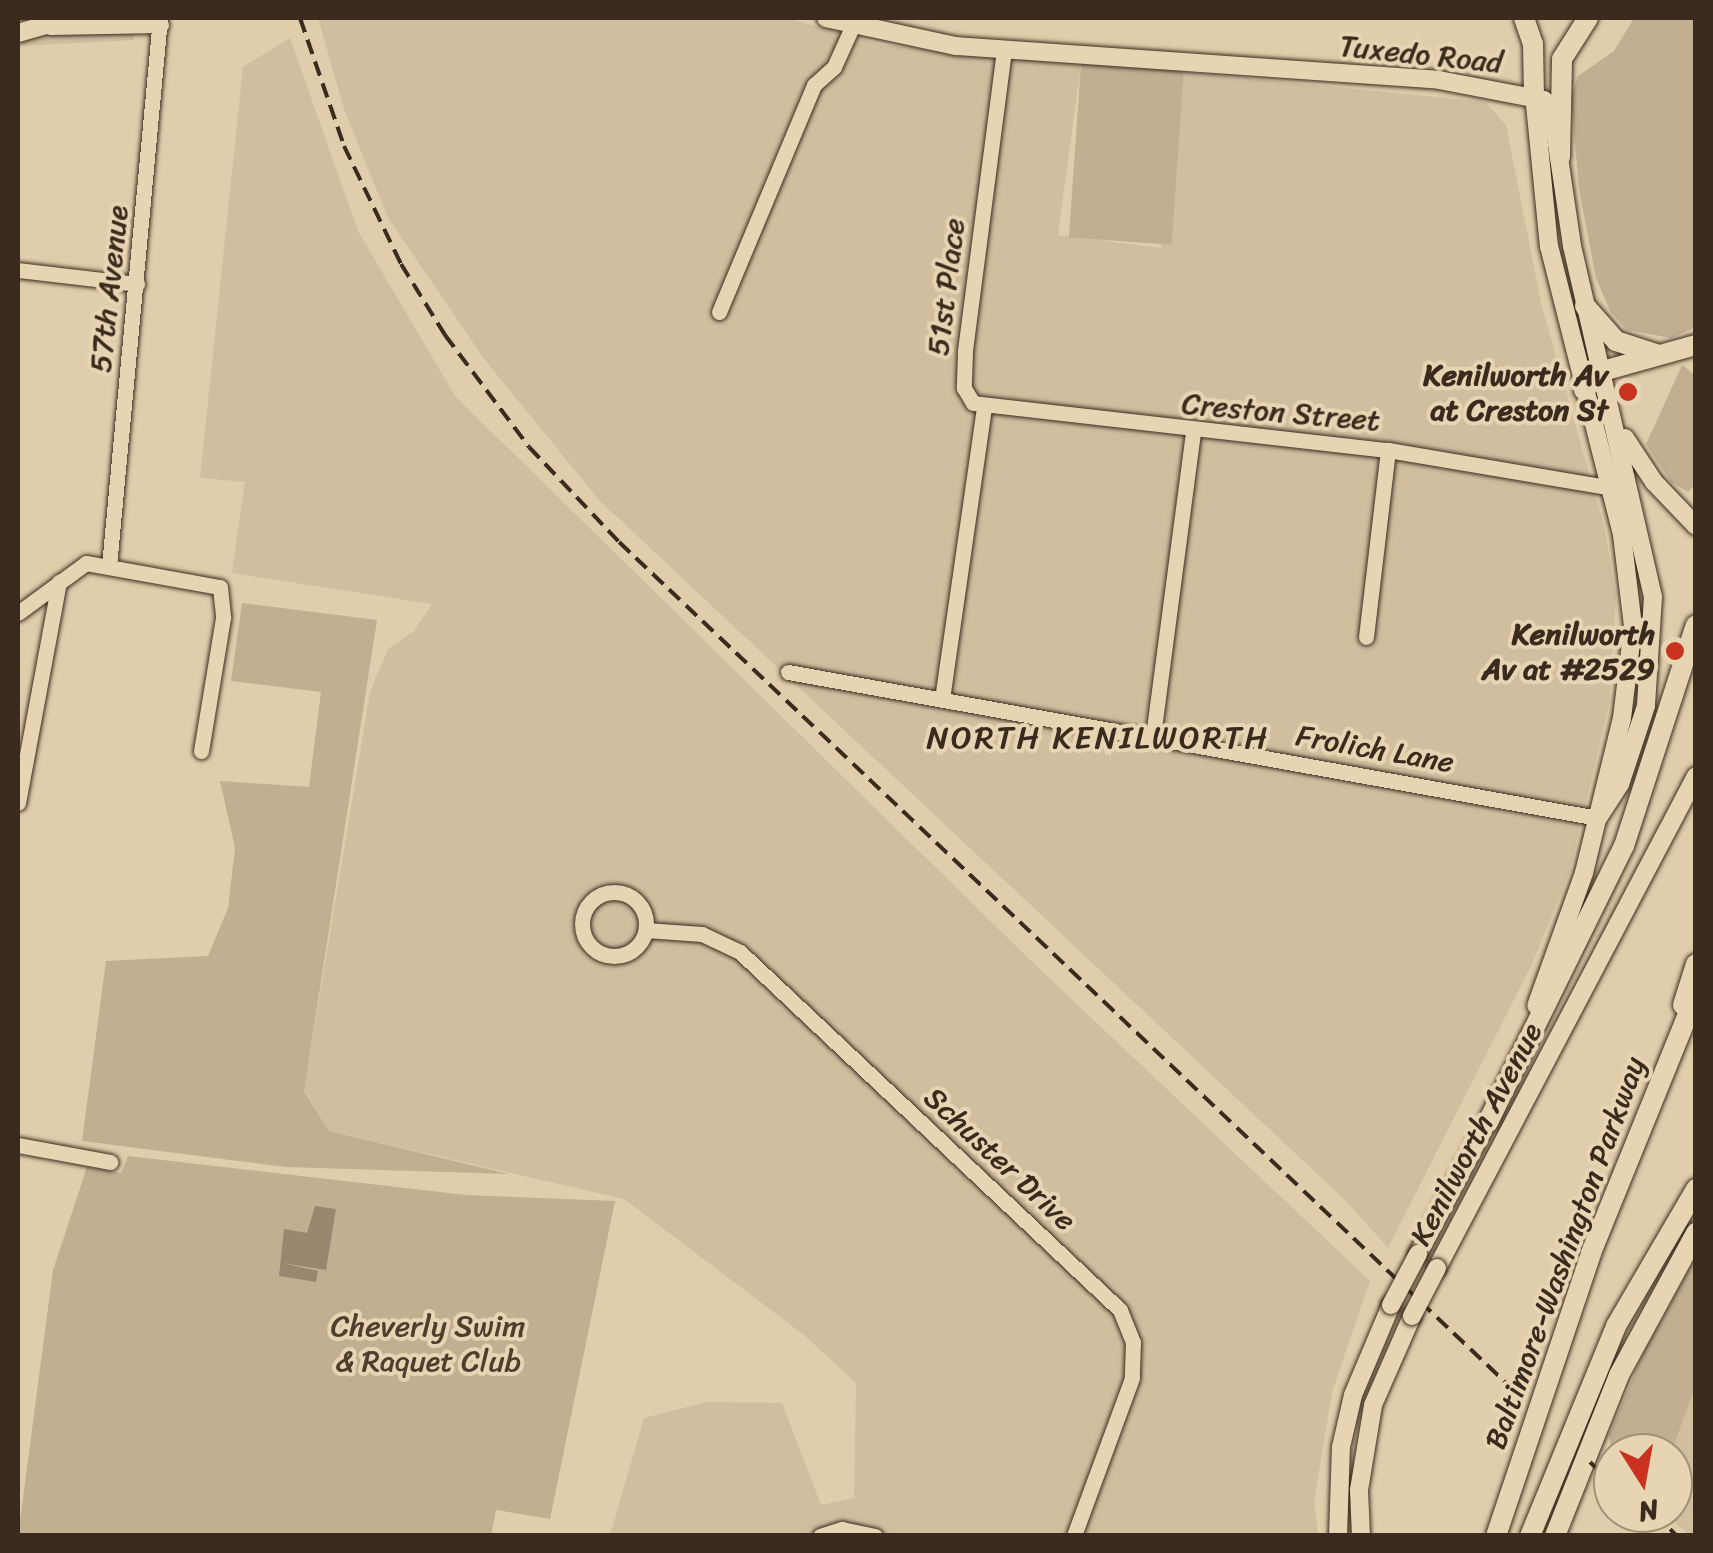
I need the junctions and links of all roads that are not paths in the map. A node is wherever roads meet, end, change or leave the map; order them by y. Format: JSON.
{"nodes":[{"id":1,"x":70,"y":18,"type":"edge"},
{"id":2,"x":826,"y":18,"type":"edge"},
{"id":3,"x":1524,"y":18,"type":"edge"},
{"id":4,"x":1588,"y":18,"type":"edge"},
{"id":5,"x":160,"y":21,"type":"edge"},
{"id":6,"x":854,"y":25,"type":"junction"},
{"id":7,"x":44,"y":27,"type":"junction"},
{"id":8,"x":18,"y":33,"type":"edge"},
{"id":9,"x":1004,"y":50,"type":"junction"},
{"id":10,"x":1562,"y":59,"type":"junction"},
{"id":11,"x":1534,"y":94,"type":"junction"},
{"id":12,"x":1560,"y":157,"type":"junction"},
{"id":13,"x":18,"y":270,"type":"edge"},
{"id":14,"x":137,"y":284,"type":"junction"},
{"id":15,"x":1585,"y":306,"type":"junction"},
{"id":16,"x":720,"y":312,"type":"dead end"},
{"id":17,"x":1686,"y":349,"type":"edge"},
{"id":18,"x":1603,"y":371,"type":"junction"},
{"id":19,"x":1584,"y":390,"type":"junction"},
{"id":20,"x":984,"y":408,"type":"junction"},
{"id":21,"x":1612,"y":410,"type":"junction"},
{"id":22,"x":1193,"y":432,"type":"junction"},
{"id":23,"x":1388,"y":450,"type":"junction"},
{"id":24,"x":1610,"y":488,"type":"junction"},
{"id":25,"x":1630,"y":490,"type":"junction"},
{"id":26,"x":1681,"y":512,"type":"junction"},
{"id":27,"x":1696,"y":526,"type":"edge"},
{"id":28,"x":109,"y":566,"type":"junction"},
{"id":29,"x":59,"y":582,"type":"junction"},
{"id":30,"x":18,"y":613,"type":"edge"},
{"id":31,"x":1696,"y":625,"type":"edge"},
{"id":32,"x":1366,"y":637,"type":"dead end"},
{"id":33,"x":788,"y":672,"type":"dead end"},
{"id":34,"x":942,"y":698,"type":"junction"},
{"id":35,"x":1153,"y":736,"type":"junction"},
{"id":36,"x":201,"y":750,"type":"dead end"},
{"id":37,"x":1696,"y":776,"type":"edge"},
{"id":38,"x":18,"y":802,"type":"edge"},
{"id":39,"x":1598,"y":818,"type":"junction"},
{"id":40,"x":646,"y":930,"type":"junction"},
{"id":41,"x":1696,"y":964,"type":"edge"},
{"id":42,"x":1696,"y":994,"type":"edge"},
{"id":43,"x":1664,"y":1064,"type":"junction"},
{"id":44,"x":1488,"y":1122,"type":"junction"},
{"id":45,"x":18,"y":1145,"type":"edge"},
{"id":46,"x":110,"y":1162,"type":"dead end"},
{"id":47,"x":1696,"y":1189,"type":"edge"},
{"id":48,"x":1696,"y":1233,"type":"edge"},
{"id":49,"x":820,"y":1536,"type":"edge"},
{"id":50,"x":875,"y":1536,"type":"edge"},
{"id":51,"x":1074,"y":1536,"type":"edge"},
{"id":52,"x":1338,"y":1536,"type":"edge"},
{"id":53,"x":1361,"y":1536,"type":"edge"},
{"id":54,"x":1496,"y":1536,"type":"edge"},
{"id":55,"x":1530,"y":1536,"type":"edge"},
{"id":56,"x":1555,"y":1536,"type":"edge"}],
"edges":[{"from":1,"to":7,"type":"main road"},
{"from":2,"to":6,"type":"main road","name":"Tuxedo Road"},
{"from":3,"to":11,"type":"highway"},
{"from":4,"to":10,"type":"highway"},
{"from":5,"to":7,"type":"street"},
{"from":5,"to":14,"type":"street","name":"57th Avenue"},
{"from":6,"to":9,"type":"main road","name":"Tuxedo Road"},
{"from":6,"to":16,"type":"street"},
{"from":7,"to":8,"type":"main road"},
{"from":9,"to":11,"type":"main road","name":"Tuxedo Road"},
{"from":9,"to":20,"type":"street","name":"51st Place"},
{"from":10,"to":11,"type":"highway"},
{"from":10,"to":12,"type":"highway"},
{"from":11,"to":12,"type":"main road","name":"Kenilworth Avenue"},
{"from":11,"to":19,"type":"main road","name":"Kenilworth Avenue"},
{"from":12,"to":15,"type":"main road","name":"Kenilworth Avenue"},
{"from":13,"to":14,"type":"street"},
{"from":14,"to":28,"type":"street","name":"57th Avenue"},
{"from":15,"to":17,"type":"highway"},
{"from":15,"to":18,"type":"main road","name":"Kenilworth Avenue"},
{"from":17,"to":18,"type":"highway"},
{"from":18,"to":19,"type":"highway"},
{"from":18,"to":21,"type":"main road","name":"Kenilworth Avenue"},
{"from":19,"to":24,"type":"main road","name":"Kenilworth Avenue"},
{"from":20,"to":22,"type":"street","name":"Creston Street"},
{"from":20,"to":34,"type":"street"},
{"from":21,"to":25,"type":"main road","name":"Kenilworth Avenue"},
{"from":21,"to":26,"type":"main road"},
{"from":22,"to":23,"type":"street","name":"Creston Street"},
{"from":22,"to":35,"type":"street"},
{"from":23,"to":24,"type":"street","name":"Creston Street"},
{"from":23,"to":32,"type":"street"},
{"from":24,"to":25,"type":"street","name":"Creston Street"},
{"from":24,"to":39,"type":"main road","name":"Kenilworth Avenue"},
{"from":25,"to":26,"type":"main road"},
{"from":25,"to":39,"type":"main road","name":"Kenilworth Avenue"},
{"from":26,"to":27,"type":"main road"},
{"from":28,"to":29,"type":"street"},
{"from":28,"to":36,"type":"street"},
{"from":29,"to":30,"type":"street"},
{"from":29,"to":38,"type":"street"},
{"from":31,"to":44,"type":"highway"},
{"from":33,"to":34,"type":"street","name":"Frolich Lane"},
{"from":34,"to":35,"type":"street","name":"Frolich Lane"},
{"from":35,"to":39,"type":"street","name":"Frolich Lane"},
{"from":37,"to":53,"type":"main road","name":"Kenilworth Avenue","bridge":true},
{"from":39,"to":44,"type":"main road","name":"Kenilworth Avenue"},
{"from":40,"to":40,"type":"street"},
{"from":40,"to":51,"type":"street","name":"Schuster Drive"},
{"from":41,"to":43,"type":"highway"},
{"from":42,"to":43,"type":"highway","name":"Baltimore-Washington Parkway"},
{"from":43,"to":54,"type":"highway","name":"Baltimore-Washington Parkway"},
{"from":44,"to":52,"type":"main road","name":"Kenilworth Avenue","bridge":true},
{"from":45,"to":46,"type":"street"},
{"from":47,"to":55,"type":"highway"},
{"from":48,"to":56,"type":"highway"},
{"from":49,"to":50,"type":"street"}]}
